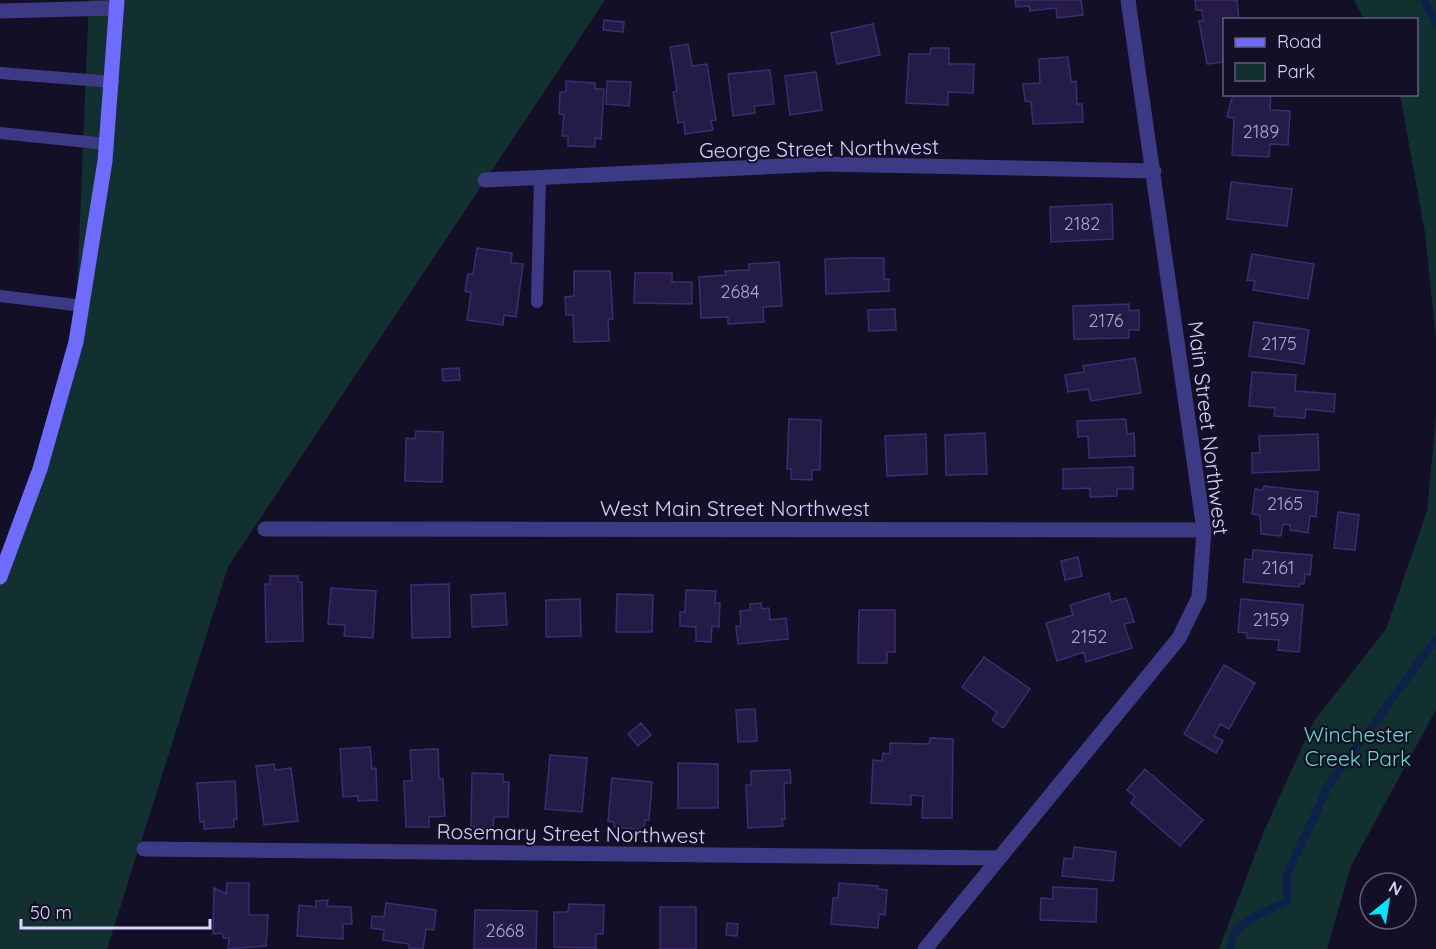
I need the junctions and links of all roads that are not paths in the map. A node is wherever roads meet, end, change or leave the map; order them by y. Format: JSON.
{"nodes":[{"id":1,"x":1128,"y":0,"type":"edge"},
{"id":2,"x":117,"y":4,"type":"edge"},
{"id":3,"x":0,"y":11,"type":"edge"},
{"id":4,"x":0,"y":73,"type":"edge"},
{"id":5,"x":113,"y":82,"type":"junction"},
{"id":6,"x":0,"y":133,"type":"edge"},
{"id":7,"x":107,"y":144,"type":"junction"},
{"id":8,"x":1154,"y":171,"type":"junction"},
{"id":9,"x":540,"y":177,"type":"junction"},
{"id":10,"x":485,"y":180,"type":"dead end"},
{"id":11,"x":0,"y":296,"type":"edge"},
{"id":12,"x":537,"y":302,"type":"dead end"},
{"id":13,"x":83,"y":306,"type":"junction"},
{"id":14,"x":265,"y":529,"type":"dead end"},
{"id":15,"x":1204,"y":530,"type":"junction"},
{"id":16,"x":0,"y":577,"type":"edge"},
{"id":17,"x":144,"y":849,"type":"dead end"},
{"id":18,"x":999,"y":858,"type":"junction"},
{"id":19,"x":925,"y":949,"type":"edge"}],
"edges":[{"from":1,"to":8,"type":"street","name":"Main Street Northwest"},
{"from":2,"to":3,"type":"street"},
{"from":2,"to":5,"type":"main road"},
{"from":4,"to":5,"type":"lane"},
{"from":5,"to":7,"type":"main road"},
{"from":6,"to":7,"type":"lane"},
{"from":7,"to":13,"type":"main road"},
{"from":8,"to":9,"type":"street","name":"George Street Northwest"},
{"from":8,"to":15,"type":"street","name":"Main Street Northwest"},
{"from":9,"to":10,"type":"street","name":"George Street Northwest"},
{"from":9,"to":12,"type":"lane"},
{"from":11,"to":13,"type":"lane"},
{"from":13,"to":16,"type":"main road"},
{"from":14,"to":15,"type":"street","name":"West Main Street Northwest"},
{"from":15,"to":18,"type":"street","name":"Main Street Northwest"},
{"from":17,"to":18,"type":"street","name":"Rosemary Street Northwest"},
{"from":18,"to":19,"type":"street","name":"Main Street Northwest"}]}
